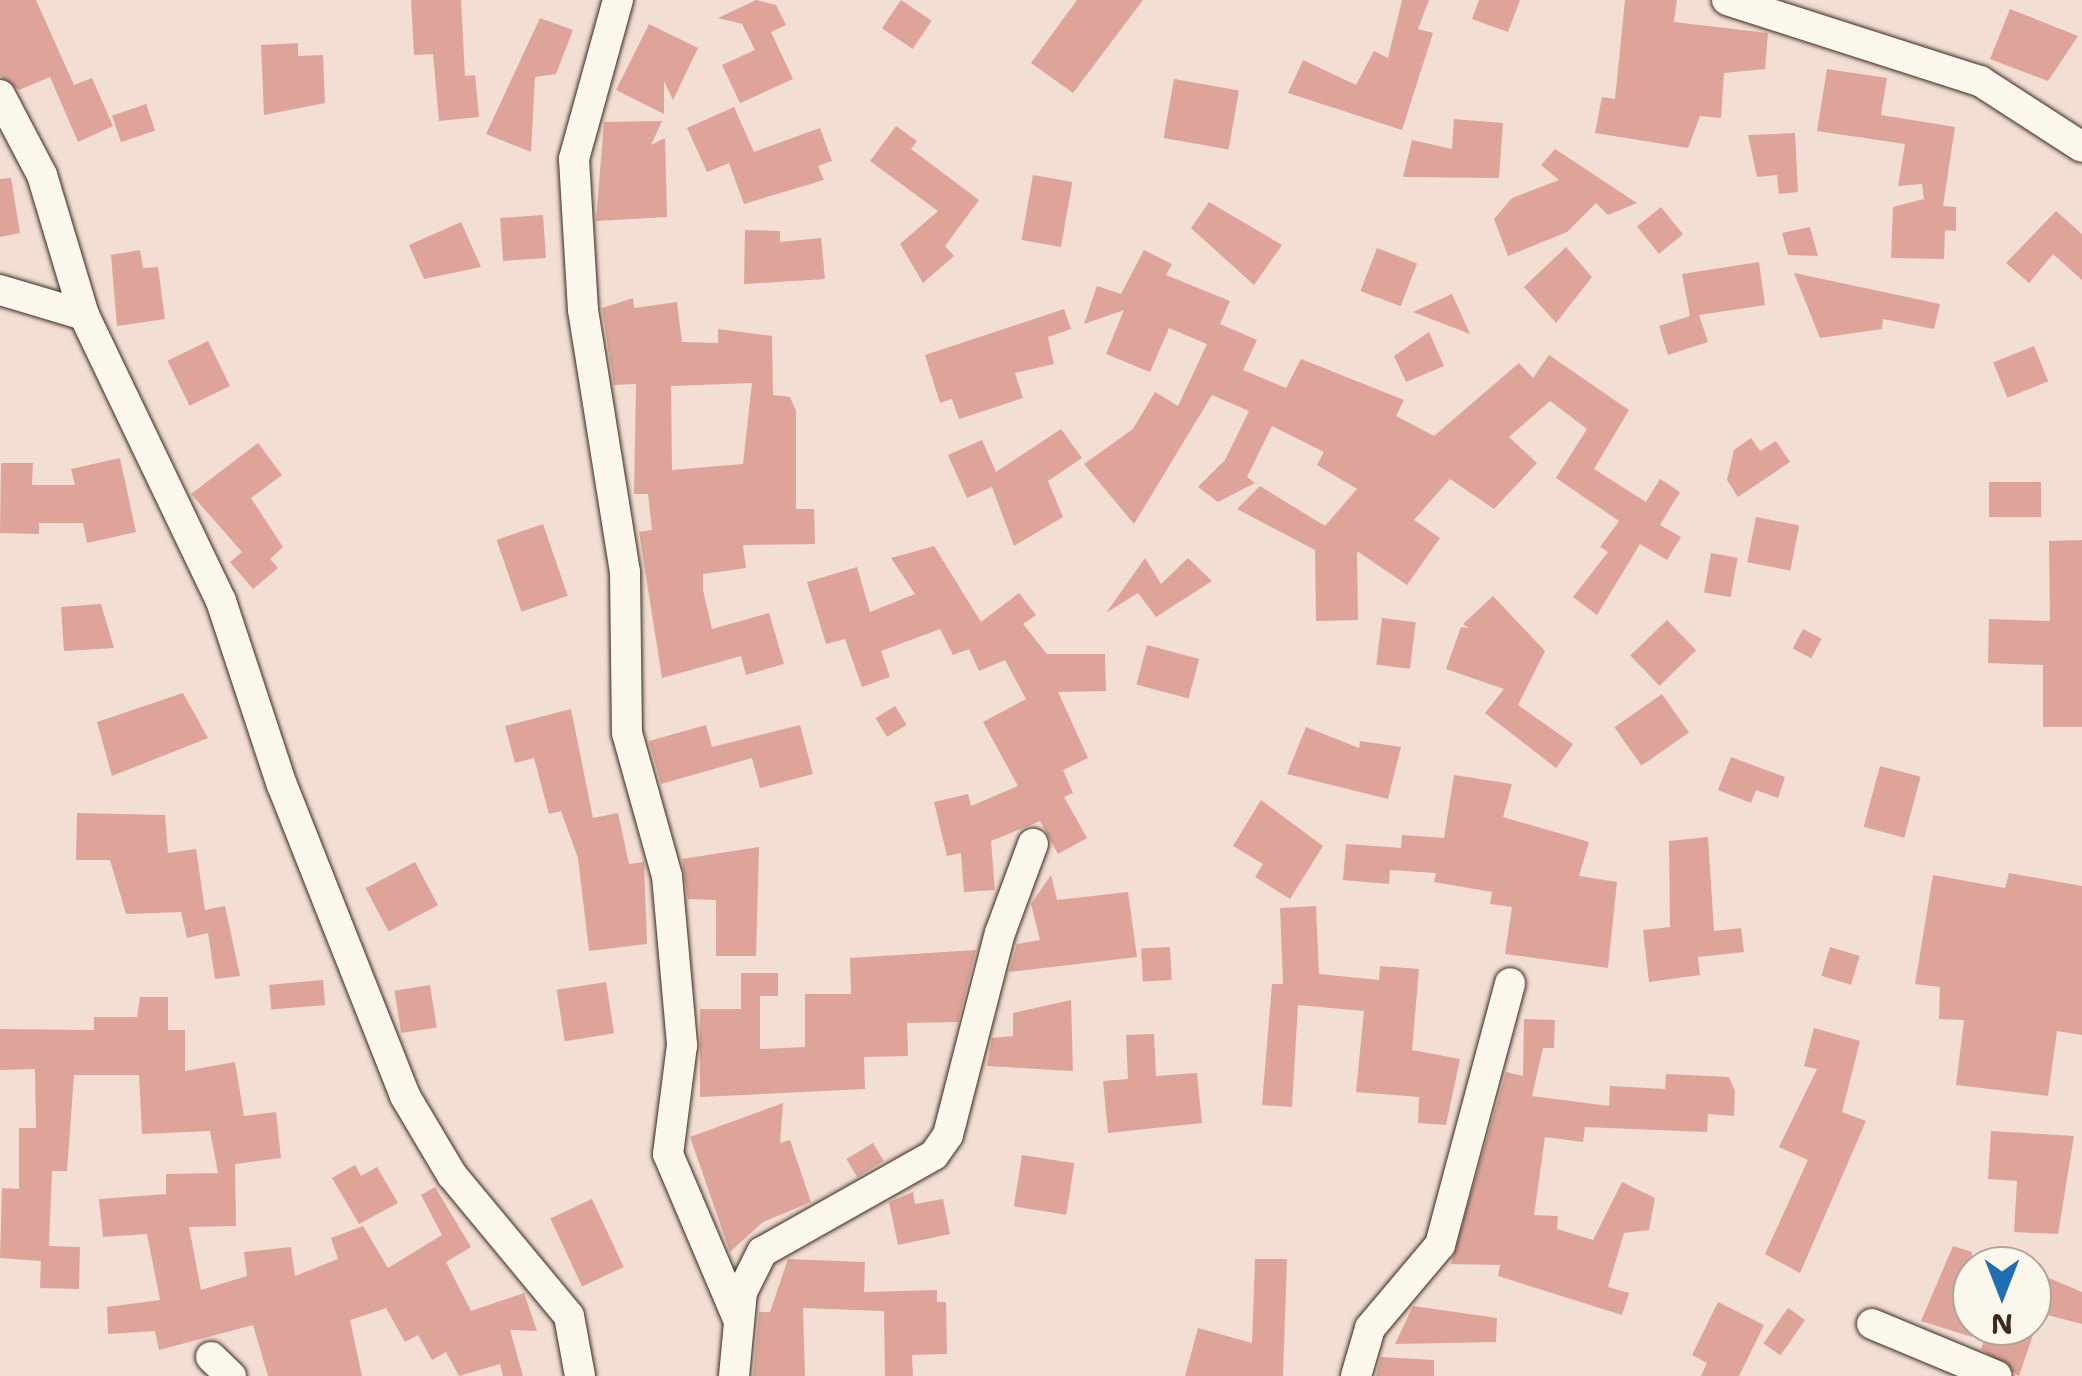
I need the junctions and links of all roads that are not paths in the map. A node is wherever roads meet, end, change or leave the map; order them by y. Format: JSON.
{"nodes":[{"id":1,"x":618,"y":0,"type":"edge"},
{"id":2,"x":1728,"y":0,"type":"edge"},
{"id":3,"x":0,"y":96,"type":"edge"},
{"id":4,"x":2082,"y":147,"type":"edge"},
{"id":5,"x":0,"y":290,"type":"edge"},
{"id":6,"x":84,"y":315,"type":"junction"},
{"id":7,"x":1033,"y":844,"type":"dead end"},
{"id":8,"x":1510,"y":983,"type":"dead end"},
{"id":9,"x":739,"y":1322,"type":"junction"},
{"id":10,"x":1872,"y":1324,"type":"dead end"},
{"id":11,"x":580,"y":1376,"type":"edge"},
{"id":12,"x":734,"y":1376,"type":"edge"},
{"id":13,"x":1356,"y":1376,"type":"edge"},
{"id":14,"x":1997,"y":1376,"type":"edge"}],
"edges":[{"from":1,"to":9,"type":"street"},
{"from":2,"to":4,"type":"street"},
{"from":3,"to":6,"type":"street"},
{"from":5,"to":6,"type":"street"},
{"from":6,"to":11,"type":"street"},
{"from":7,"to":9,"type":"street"},
{"from":8,"to":13,"type":"street"},
{"from":9,"to":12,"type":"street"},
{"from":10,"to":14,"type":"street"}]}
